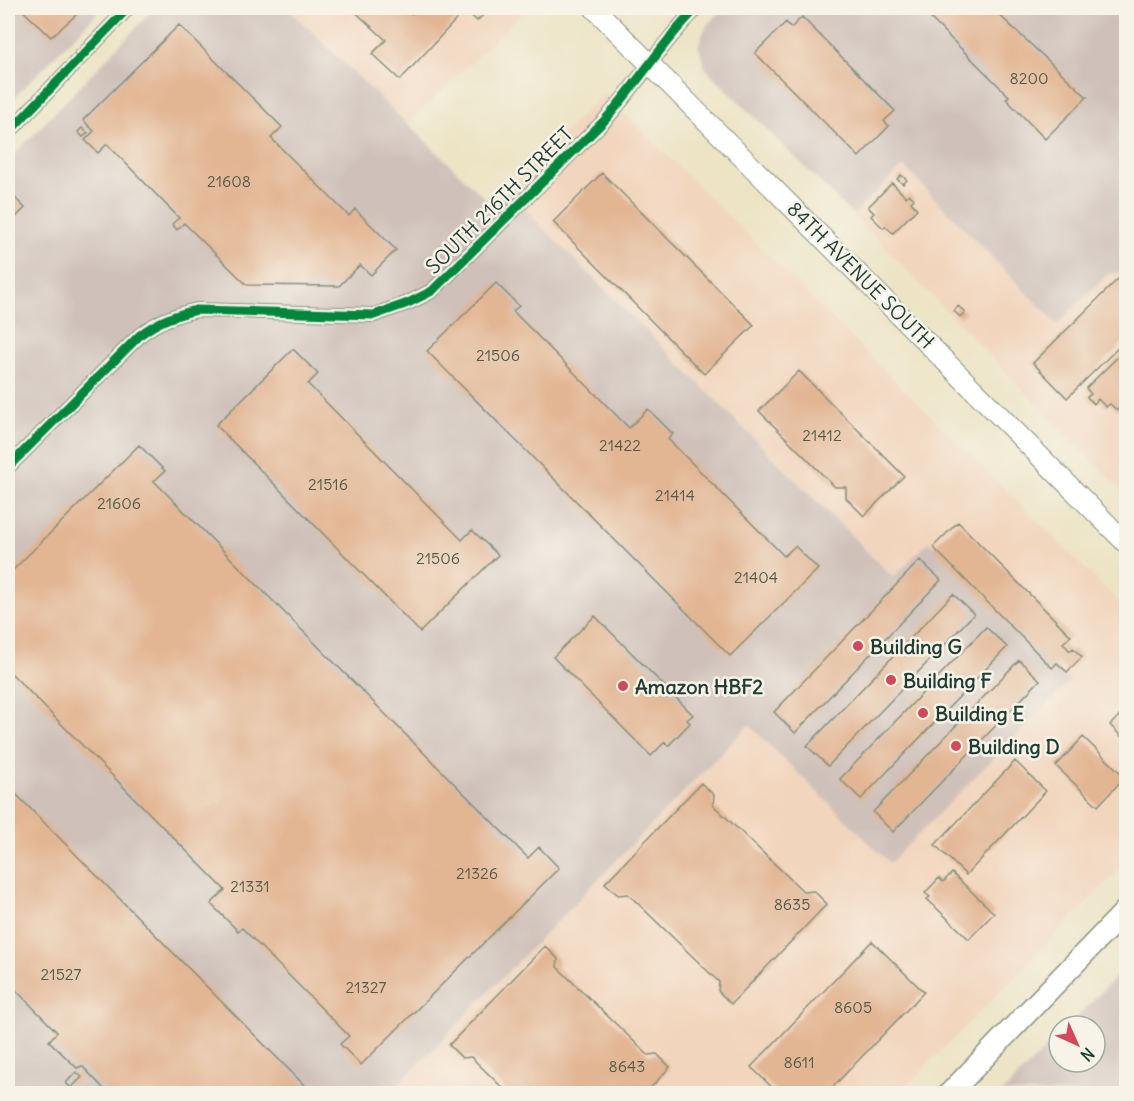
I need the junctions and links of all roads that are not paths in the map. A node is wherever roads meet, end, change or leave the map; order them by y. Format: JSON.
{"nodes":[{"id":1,"x":128,"y":8,"type":"edge"},
{"id":2,"x":594,"y":8,"type":"edge"},
{"id":3,"x":697,"y":8,"type":"edge"},
{"id":4,"x":650,"y":63,"type":"junction"},
{"id":5,"x":8,"y":133,"type":"edge"},
{"id":6,"x":8,"y":467,"type":"edge"},
{"id":7,"x":1126,"y":543,"type":"edge"},
{"id":8,"x":1126,"y":910,"type":"edge"},
{"id":9,"x":949,"y":1094,"type":"edge"}],
"edges":[{"from":1,"to":5,"type":"street"},
{"from":2,"to":4,"type":"main road","name":"84TH AVENUE SOUTH"},
{"from":3,"to":4,"type":"street","name":"SOUTH 216TH STREET"},
{"from":4,"to":6,"type":"street","name":"SOUTH 216TH STREET"},
{"from":4,"to":7,"type":"main road","name":"84TH AVENUE SOUTH"},
{"from":8,"to":9,"type":"main road"}]}
